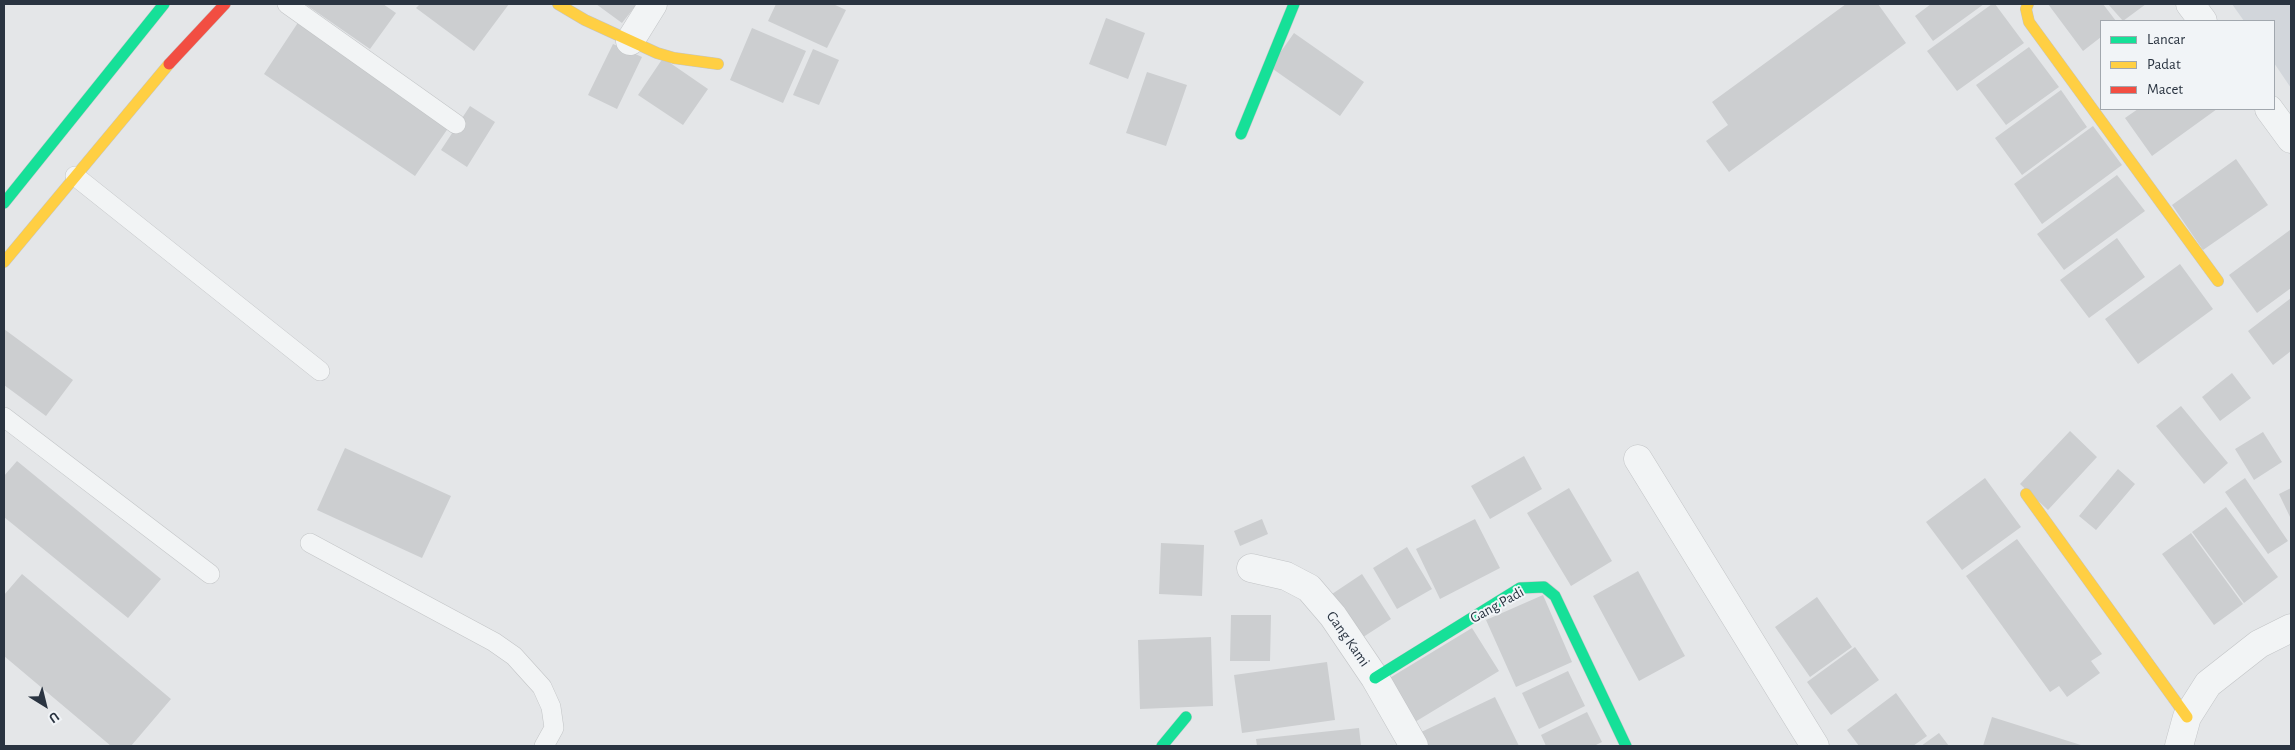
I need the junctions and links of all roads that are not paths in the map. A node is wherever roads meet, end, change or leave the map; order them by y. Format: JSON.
{"nodes":[{"id":1,"x":164,"y":4,"type":"edge"},
{"id":2,"x":225,"y":4,"type":"edge"},
{"id":3,"x":287,"y":4,"type":"edge"},
{"id":4,"x":558,"y":4,"type":"edge"},
{"id":5,"x":653,"y":4,"type":"edge"},
{"id":6,"x":1294,"y":4,"type":"edge"},
{"id":7,"x":2028,"y":4,"type":"edge"},
{"id":8,"x":2190,"y":4,"type":"edge"},
{"id":9,"x":2202,"y":20,"type":"edge"},
{"id":10,"x":630,"y":41,"type":"junction"},
{"id":11,"x":718,"y":64,"type":"dead end"},
{"id":12,"x":2270,"y":110,"type":"edge"},
{"id":13,"x":456,"y":124,"type":"dead end"},
{"id":14,"x":1241,"y":134,"type":"dead end"},
{"id":15,"x":2291,"y":139,"type":"edge"},
{"id":16,"x":75,"y":176,"type":"junction"},
{"id":17,"x":4,"y":203,"type":"edge"},
{"id":18,"x":4,"y":262,"type":"edge"},
{"id":19,"x":2218,"y":280,"type":"dead end"},
{"id":20,"x":320,"y":371,"type":"dead end"},
{"id":21,"x":4,"y":417,"type":"edge"},
{"id":22,"x":1638,"y":458,"type":"dead end"},
{"id":23,"x":2026,"y":494,"type":"dead end"},
{"id":24,"x":310,"y":543,"type":"dead end"},
{"id":25,"x":1251,"y":568,"type":"dead end"},
{"id":26,"x":210,"y":574,"type":"dead end"},
{"id":27,"x":2291,"y":628,"type":"edge"},
{"id":28,"x":1375,"y":678,"type":"junction"},
{"id":29,"x":1186,"y":717,"type":"dead end"},
{"id":30,"x":2187,"y":717,"type":"junction"},
{"id":31,"x":544,"y":746,"type":"edge"},
{"id":32,"x":1162,"y":746,"type":"edge"},
{"id":33,"x":1414,"y":746,"type":"edge"},
{"id":34,"x":1626,"y":746,"type":"edge"},
{"id":35,"x":1815,"y":746,"type":"edge"},
{"id":36,"x":2179,"y":746,"type":"edge"}],
"edges":[{"from":1,"to":17,"type":"street"},
{"from":2,"to":16,"type":"street"},
{"from":3,"to":13,"type":"lane"},
{"from":4,"to":10,"type":"street"},
{"from":5,"to":10,"type":"street"},
{"from":6,"to":14,"type":"street"},
{"from":7,"to":19,"type":"street"},
{"from":8,"to":9,"type":"street"},
{"from":10,"to":11,"type":"street"},
{"from":12,"to":15,"type":"street"},
{"from":16,"to":18,"type":"street"},
{"from":16,"to":20,"type":"lane"},
{"from":21,"to":26,"type":"lane"},
{"from":22,"to":35,"type":"street"},
{"from":23,"to":30,"type":"street"},
{"from":24,"to":31,"type":"lane"},
{"from":25,"to":28,"type":"street","name":"Gang Kami"},
{"from":27,"to":30,"type":"street"},
{"from":28,"to":33,"type":"street","name":"Gang Kami"},
{"from":28,"to":34,"type":"street","name":"Gang Padi"},
{"from":29,"to":32,"type":"street"},
{"from":30,"to":36,"type":"street"}]}
